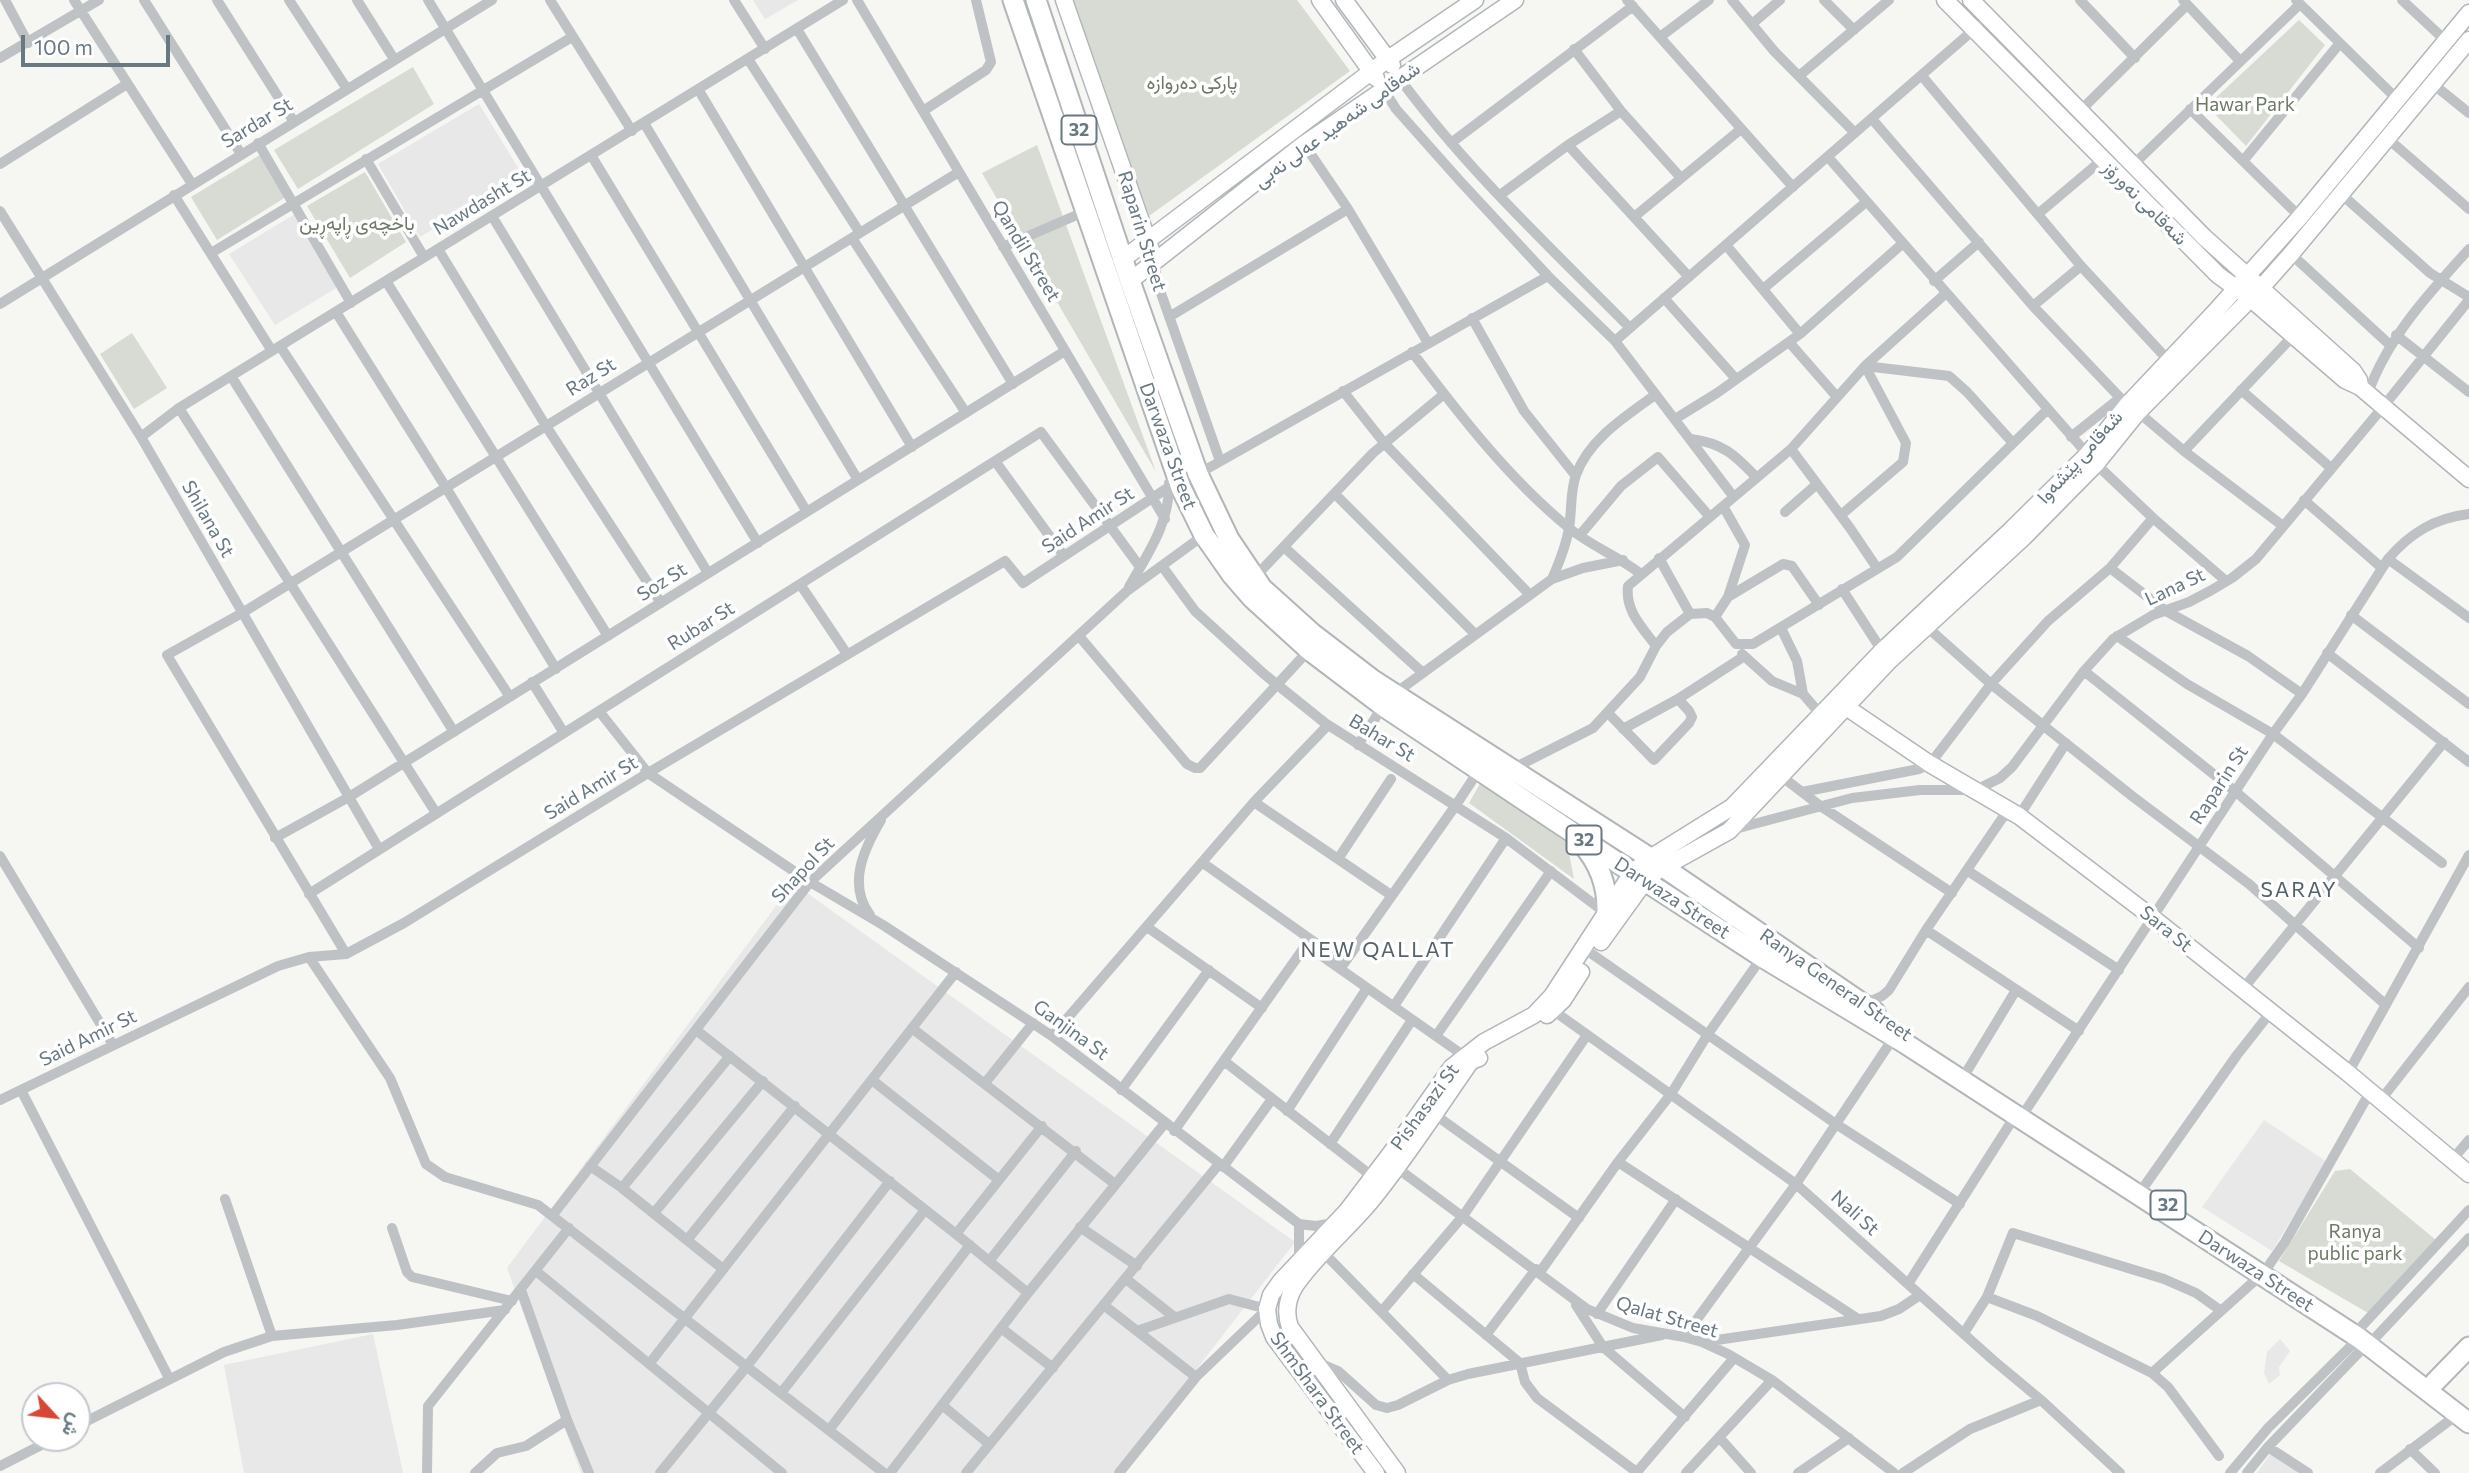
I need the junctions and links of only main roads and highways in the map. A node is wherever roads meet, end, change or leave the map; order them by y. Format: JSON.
{"nodes":[{"id":1,"x":1013,"y":0,"type":"edge"},
{"id":2,"x":1036,"y":0,"type":"edge"},
{"id":3,"x":1064,"y":0,"type":"edge"},
{"id":4,"x":1320,"y":0,"type":"edge"},
{"id":5,"x":1345,"y":0,"type":"edge"},
{"id":6,"x":1475,"y":0,"type":"edge"},
{"id":7,"x":1515,"y":0,"type":"edge"},
{"id":8,"x":1945,"y":0,"type":"edge"},
{"id":9,"x":1974,"y":1,"type":"edge"},
{"id":10,"x":2469,"y":13,"type":"edge"},
{"id":11,"x":2469,"y":40,"type":"edge"},
{"id":12,"x":1388,"y":59,"type":"junction"},
{"id":13,"x":1371,"y":71,"type":"junction"},
{"id":14,"x":1400,"y":79,"type":"junction"},
{"id":15,"x":1384,"y":90,"type":"junction"},
{"id":16,"x":1148,"y":242,"type":"junction"},
{"id":17,"x":1123,"y":259,"type":"junction"},
{"id":18,"x":1155,"y":263,"type":"junction"},
{"id":19,"x":1130,"y":281,"type":"junction"},
{"id":20,"x":2241,"y":282,"type":"junction"},
{"id":21,"x":2256,"y":293,"type":"junction"},
{"id":22,"x":2364,"y":390,"type":"junction"},
{"id":23,"x":2128,"y":405,"type":"junction"},
{"id":24,"x":2092,"y":460,"type":"junction"},
{"id":25,"x":2469,"y":479,"type":"edge"},
{"id":26,"x":1885,"y":656,"type":"junction"},
{"id":27,"x":1388,"y":700,"type":"junction"},
{"id":28,"x":1846,"y":707,"type":"junction"},
{"id":29,"x":1569,"y":830,"type":"junction"},
{"id":30,"x":1656,"y":863,"type":"junction"},
{"id":31,"x":1639,"y":877,"type":"junction"},
{"id":32,"x":1607,"y":914,"type":"junction"},
{"id":33,"x":1548,"y":1007,"type":"junction"},
{"id":34,"x":1468,"y":1058,"type":"junction"},
{"id":35,"x":1964,"y":1077,"type":"junction"},
{"id":36,"x":2020,"y":1113,"type":"junction"},
{"id":37,"x":2469,"y":1174,"type":"edge"},
{"id":38,"x":2264,"y":1272,"type":"junction"},
{"id":39,"x":1267,"y":1309,"type":"junction"},
{"id":40,"x":1286,"y":1311,"type":"junction"},
{"id":41,"x":2365,"y":1337,"type":"junction"},
{"id":42,"x":2469,"y":1348,"type":"edge"},
{"id":43,"x":2435,"y":1382,"type":"junction"},
{"id":44,"x":2465,"y":1416,"type":"edge"},
{"id":45,"x":1376,"y":1473,"type":"edge"},
{"id":46,"x":1397,"y":1473,"type":"edge"}],
"edges":[{"from":1,"to":27,"type":"highway","name":"Darwaza Street","number":"32"},
{"from":2,"to":17,"type":"highway","number":"32"},
{"from":3,"to":16,"type":"main road","name":"Raparin Street"},
{"from":4,"to":13,"type":"main road"},
{"from":5,"to":12,"type":"main road"},
{"from":6,"to":12,"type":"main road","name":"شەقامی شەهید عەلی نەبی"},
{"from":7,"to":14,"type":"main road","name":"شەقامی شەهید عەلی نەبی"},
{"from":8,"to":20,"type":"main road","name":"شەقامی نەورۆز"},
{"from":9,"to":20,"type":"main road","name":"شەقامی نەورۆز"},
{"from":10,"to":20,"type":"main road","name":"شەقامی پێشەوا"},
{"from":11,"to":21,"type":"main road","name":"شەقامی پێشەوا"},
{"from":12,"to":13,"type":"main road","name":"شەقامی شەهید عەلی نەبی"},
{"from":12,"to":14,"type":"main road"},
{"from":13,"to":15,"type":"main road"},
{"from":13,"to":16,"type":"main road","name":"شەقامی شەهید عەلی نەبی"},
{"from":14,"to":15,"type":"main road","name":"شەقامی شەهید عەلی نەبی"},
{"from":15,"to":18,"type":"main road","name":"شەقامی شەهید عەلی نەبی"},
{"from":16,"to":17,"type":"main road","name":"شەقامی شەهید عەلی نەبی"},
{"from":16,"to":18,"type":"main road","name":"Raparin Street"},
{"from":17,"to":19,"type":"highway","name":"Ranya General Street","number":"32"},
{"from":18,"to":19,"type":"main road","name":"شەقامی شەهید عەلی نەبی"},
{"from":19,"to":27,"type":"highway","name":"Ranya General Street","number":"32"},
{"from":20,"to":21,"type":"main road","name":"شەقامی نەورۆز"},
{"from":20,"to":23,"type":"main road","name":"شەقامی پێشەوا"},
{"from":21,"to":22,"type":"main road","name":"شەقامی نەورۆز"},
{"from":21,"to":22,"type":"main road","name":"شەقامی نەورۆز"},
{"from":21,"to":23,"type":"main road","name":"شەقامی پێشەوا"},
{"from":22,"to":25,"type":"main road","name":"شەقامی نەورۆز"},
{"from":23,"to":24,"type":"main road","name":"شەقامی پێشەوا"},
{"from":24,"to":26,"type":"main road","name":"شەقامی پێشەوا"},
{"from":24,"to":26,"type":"main road","name":"شەقامی پێشەوا"},
{"from":26,"to":28,"type":"main road","name":"شەقامی پێشەوا"},
{"from":26,"to":30,"type":"main road","name":"شەقامی پێشەوا"},
{"from":27,"to":29,"type":"highway","name":"Darwaza Street","number":"32"},
{"from":27,"to":30,"type":"highway","name":"Ranya General Street","number":"32"},
{"from":28,"to":30,"type":"main road","name":"شەقامی پێشەوا"},
{"from":28,"to":37,"type":"main road","name":"Sara St"},
{"from":29,"to":31,"type":"highway","name":"Darwaza Street","number":"32"},
{"from":29,"to":32,"type":"highway"},
{"from":30,"to":31,"type":"main road","name":"Pishasazi St"},
{"from":30,"to":35,"type":"highway","name":"Ranya General Street","number":"32"},
{"from":31,"to":32,"type":"main road","name":"Pishasazi St"},
{"from":31,"to":33,"type":"main road","name":"Pishasazi St"},
{"from":31,"to":35,"type":"highway","name":"Darwaza Street","number":"32"},
{"from":32,"to":33,"type":"main road","name":"Pishasazi St"},
{"from":33,"to":34,"type":"main road","name":"Pishasazi St"},
{"from":34,"to":39,"type":"main road","name":"Pishasazi St"},
{"from":34,"to":40,"type":"main road","name":"Pishasazi St"},
{"from":35,"to":36,"type":"highway","name":"Ranya General Street","number":"32"},
{"from":36,"to":38,"type":"highway","name":"Darwaza Street","number":"32"},
{"from":36,"to":38,"type":"highway","name":"Ranya General Street","number":"32"},
{"from":38,"to":41,"type":"highway","name":"Ranya General Street","number":"32"},
{"from":39,"to":40,"type":"main road"},
{"from":39,"to":45,"type":"main road","name":"ShmShara Street"},
{"from":40,"to":46,"type":"main road","name":"ShmShara Street"},
{"from":41,"to":43,"type":"highway","name":"Ranya General Street","number":"32"},
{"from":41,"to":44,"type":"highway","number":"32"},
{"from":42,"to":43,"type":"highway"},
{"from":43,"to":44,"type":"highway","name":"Ranya General Street","number":"32"}]}
